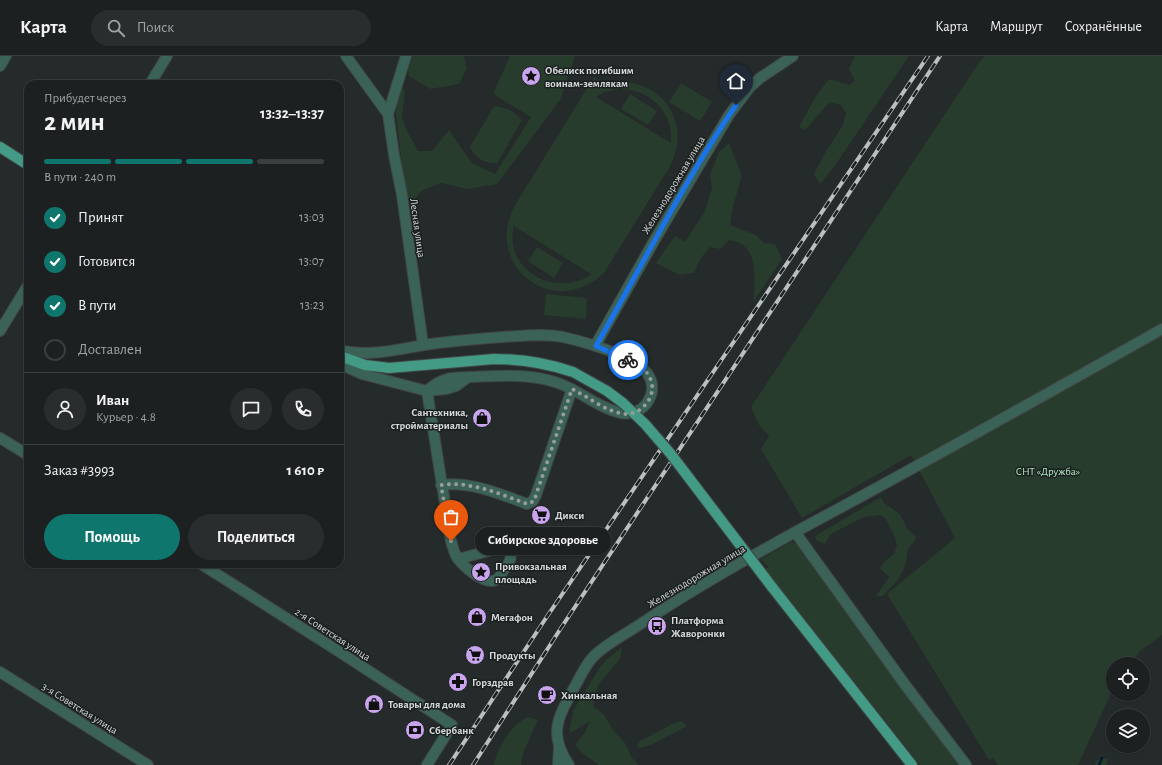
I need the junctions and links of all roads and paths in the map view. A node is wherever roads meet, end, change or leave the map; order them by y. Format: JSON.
{"nodes":[{"id":1,"x":6,"y":56,"type":"edge"},
{"id":2,"x":167,"y":56,"type":"edge"},
{"id":3,"x":346,"y":56,"type":"edge"},
{"id":4,"x":406,"y":56,"type":"edge"},
{"id":5,"x":793,"y":56,"type":"edge"},
{"id":6,"x":0,"y":66,"type":"edge"},
{"id":7,"x":152,"y":80,"type":"edge"},
{"id":8,"x":388,"y":114,"type":"junction"},
{"id":9,"x":0,"y":148,"type":"edge"},
{"id":10,"x":24,"y":163,"type":"edge"},
{"id":11,"x":24,"y":292,"type":"edge"},
{"id":12,"x":1162,"y":329,"type":"edge"},
{"id":13,"x":0,"y":331,"type":"edge"},
{"id":14,"x":423,"y":346,"type":"junction"},
{"id":15,"x":596,"y":346,"type":"junction"},
{"id":16,"x":344,"y":351,"type":"edge"},
{"id":17,"x":344,"y":357,"type":"edge"},
{"id":18,"x":344,"y":366,"type":"edge"},
{"id":19,"x":572,"y":389,"type":"junction"},
{"id":20,"x":427,"y":391,"type":"junction"},
{"id":21,"x":0,"y":438,"type":"edge"},
{"id":22,"x":24,"y":453,"type":"edge"},
{"id":23,"x":441,"y":485,"type":"junction"},
{"id":24,"x":795,"y":532,"type":"junction"},
{"id":25,"x":458,"y":559,"type":"junction"},
{"id":26,"x":207,"y":568,"type":"edge"},
{"id":27,"x":0,"y":672,"type":"edge"},
{"id":28,"x":559,"y":742,"type":"junction"},
{"id":29,"x":148,"y":765,"type":"edge"},
{"id":30,"x":427,"y":765,"type":"edge"},
{"id":31,"x":558,"y":765,"type":"edge"},
{"id":32,"x":569,"y":765,"type":"edge"},
{"id":33,"x":912,"y":765,"type":"edge"},
{"id":34,"x":966,"y":765,"type":"edge"}],
"edges":[{"from":1,"to":6,"type":"street"},
{"from":2,"to":7,"type":"street"},
{"from":3,"to":8,"type":"street","name":"Лесная улица"},
{"from":4,"to":8,"type":"street","name":"Лесная улица"},
{"from":5,"to":15,"type":"street","name":"Железнодорожная улица"},
{"from":8,"to":14,"type":"street","name":"Лесная улица"},
{"from":9,"to":10,"type":"main road"},
{"from":11,"to":13,"type":"street"},
{"from":12,"to":24,"type":"street","name":"Железнодорожная улица"},
{"from":14,"to":15,"type":"street"},
{"from":14,"to":16,"type":"street"},
{"from":15,"to":19,"type":"street"},
{"from":17,"to":33,"type":"main road","bridge":true},
{"from":18,"to":20,"type":"street"},
{"from":19,"to":20,"type":"street"},
{"from":19,"to":23,"type":"street"},
{"from":20,"to":23,"type":"street"},
{"from":21,"to":22,"type":"street"},
{"from":23,"to":25,"type":"street"},
{"from":24,"to":28,"type":"street","name":"Железнодорожная улица"},
{"from":24,"to":34,"type":"street"},
{"from":25,"to":25,"type":"street"},
{"from":26,"to":30,"type":"street","name":"2-я Советская улица"},
{"from":27,"to":29,"type":"street","name":"3-я Советская улица"},
{"from":28,"to":31,"type":"street"},
{"from":28,"to":32,"type":"street","name":"Железнодорожная улица"}]}
